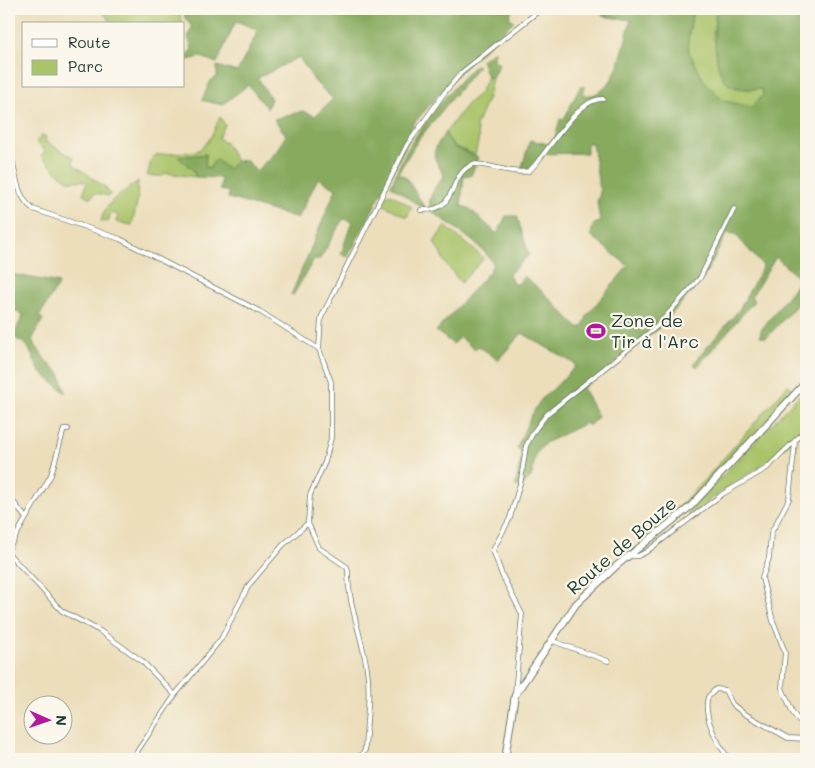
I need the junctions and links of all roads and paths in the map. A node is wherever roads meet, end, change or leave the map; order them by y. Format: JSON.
{"nodes":[{"id":1,"x":542,"y":9,"type":"edge"},
{"id":2,"x":603,"y":99,"type":"dead end"},
{"id":3,"x":9,"y":150,"type":"edge"},
{"id":4,"x":734,"y":209,"type":"dead end"},
{"id":5,"x":422,"y":210,"type":"dead end"},
{"id":6,"x":319,"y":349,"type":"junction"},
{"id":7,"x":806,"y":382,"type":"edge"},
{"id":8,"x":68,"y":428,"type":"dead end"},
{"id":9,"x":806,"y":430,"type":"edge"},
{"id":10,"x":795,"y":443,"type":"junction"},
{"id":11,"x":9,"y":496,"type":"edge"},
{"id":12,"x":25,"y":517,"type":"junction"},
{"id":13,"x":308,"y":523,"type":"junction"},
{"id":14,"x":9,"y":548,"type":"edge"},
{"id":15,"x":9,"y":554,"type":"edge"},
{"id":16,"x":630,"y":556,"type":"junction"},
{"id":17,"x":550,"y":640,"type":"junction"},
{"id":18,"x":608,"y":661,"type":"dead end"},
{"id":19,"x":175,"y":695,"type":"junction"},
{"id":20,"x":515,"y":695,"type":"junction"},
{"id":21,"x":806,"y":731,"type":"edge"},
{"id":22,"x":806,"y":739,"type":"edge"},
{"id":23,"x":132,"y":759,"type":"edge"},
{"id":24,"x":359,"y":759,"type":"edge"},
{"id":25,"x":505,"y":759,"type":"edge"},
{"id":26,"x":729,"y":759,"type":"edge"}],
"edges":[{"from":1,"to":6,"type":"street"},
{"from":2,"to":5,"type":"street"},
{"from":3,"to":6,"type":"street"},
{"from":4,"to":20,"type":"street"},
{"from":6,"to":13,"type":"street"},
{"from":7,"to":16,"type":"main road","name":"Route de Bouze"},
{"from":8,"to":12,"type":"street"},
{"from":9,"to":10,"type":"street"},
{"from":10,"to":16,"type":"street"},
{"from":10,"to":21,"type":"street"},
{"from":11,"to":12,"type":"street"},
{"from":12,"to":14,"type":"street"},
{"from":13,"to":19,"type":"street"},
{"from":13,"to":24,"type":"street"},
{"from":15,"to":19,"type":"street"},
{"from":16,"to":17,"type":"main road","name":"Route de Bouze"},
{"from":17,"to":18,"type":"street"},
{"from":17,"to":20,"type":"main road","name":"Route de Bouze"},
{"from":19,"to":23,"type":"street"},
{"from":20,"to":25,"type":"main road","name":"Route de Bouze"},
{"from":22,"to":26,"type":"street"}]}
